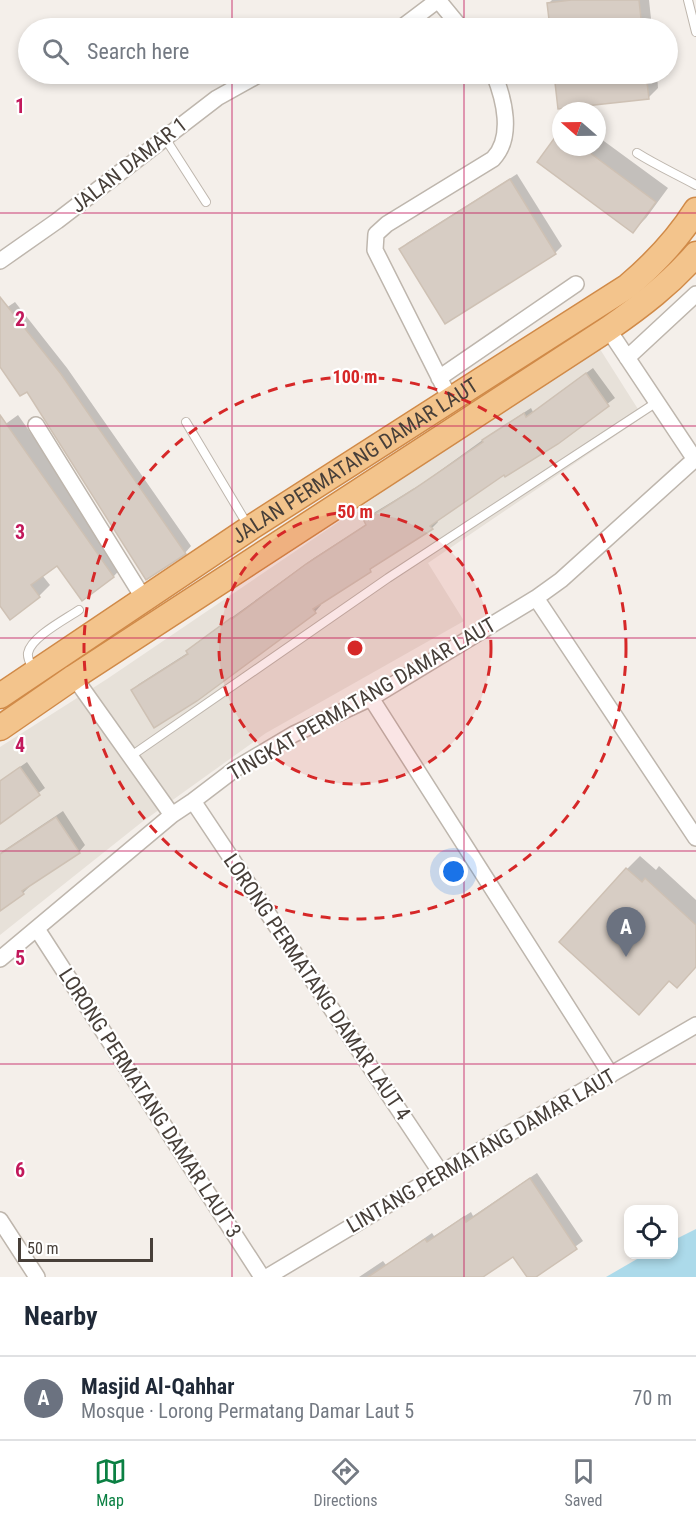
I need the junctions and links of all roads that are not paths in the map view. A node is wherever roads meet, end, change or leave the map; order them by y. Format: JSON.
{"nodes":[{"id":1,"x":438,"y":0,"type":"edge"},
{"id":2,"x":688,"y":0,"type":"edge"},
{"id":3,"x":414,"y":18,"type":"edge"},
{"id":4,"x":453,"y":18,"type":"edge"},
{"id":5,"x":696,"y":32,"type":"edge"},
{"id":6,"x":242,"y":84,"type":"edge"},
{"id":7,"x":499,"y":84,"type":"edge"},
{"id":8,"x":165,"y":138,"type":"junction"},
{"id":9,"x":637,"y":153,"type":"dead end"},
{"id":10,"x":696,"y":185,"type":"edge"},
{"id":11,"x":206,"y":202,"type":"dead end"},
{"id":12,"x":696,"y":210,"type":"edge"},
{"id":13,"x":696,"y":254,"type":"edge"},
{"id":14,"x":0,"y":260,"type":"edge"},
{"id":15,"x":576,"y":284,"type":"dead end"},
{"id":16,"x":696,"y":294,"type":"edge"},
{"id":17,"x":608,"y":329,"type":"junction"},
{"id":18,"x":627,"y":358,"type":"junction"},
{"id":19,"x":439,"y":378,"type":"junction"},
{"id":20,"x":451,"y":401,"type":"junction"},
{"id":21,"x":657,"y":402,"type":"junction"},
{"id":22,"x":186,"y":422,"type":"dead end"},
{"id":23,"x":36,"y":425,"type":"dead end"},
{"id":24,"x":695,"y":460,"type":"edge"},
{"id":25,"x":250,"y":528,"type":"junction"},
{"id":26,"x":536,"y":598,"type":"junction"},
{"id":27,"x":144,"y":599,"type":"junction"},
{"id":28,"x":79,"y":610,"type":"dead end"},
{"id":29,"x":34,"y":672,"type":"junction"},
{"id":30,"x":75,"y":676,"type":"junction"},
{"id":31,"x":0,"y":696,"type":"edge"},
{"id":32,"x":371,"y":698,"type":"junction"},
{"id":33,"x":0,"y":728,"type":"edge"},
{"id":34,"x":131,"y":756,"type":"junction"},
{"id":35,"x":193,"y":801,"type":"junction"},
{"id":36,"x":172,"y":815,"type":"junction"},
{"id":37,"x":696,"y":838,"type":"edge"},
{"id":38,"x":37,"y":929,"type":"junction"},
{"id":39,"x":0,"y":959,"type":"edge"},
{"id":40,"x":696,"y":1025,"type":"edge"},
{"id":41,"x":611,"y":1075,"type":"junction"},
{"id":42,"x":441,"y":1173,"type":"junction"},
{"id":43,"x":0,"y":1220,"type":"edge"},
{"id":44,"x":37,"y":1277,"type":"edge"},
{"id":45,"x":262,"y":1277,"type":"edge"},
{"id":46,"x":267,"y":1277,"type":"edge"}],
"edges":[{"from":1,"to":3,"type":"street"},
{"from":1,"to":4,"type":"street"},
{"from":2,"to":5,"type":"lane"},
{"from":6,"to":8,"type":"street","name":"JALAN DAMAR 1"},
{"from":7,"to":19,"type":"street"},
{"from":8,"to":11,"type":"lane"},
{"from":8,"to":14,"type":"street","name":"JALAN DAMAR 1"},
{"from":9,"to":10,"type":"lane"},
{"from":12,"to":20,"type":"highway","name":"JALAN PERMATANG DAMAR LAUT"},
{"from":13,"to":17,"type":"highway","name":"JALAN PERMATANG DAMAR LAUT"},
{"from":15,"to":19,"type":"street"},
{"from":16,"to":18,"type":"street"},
{"from":17,"to":18,"type":"street"},
{"from":17,"to":30,"type":"highway","name":"JALAN PERMATANG DAMAR LAUT"},
{"from":18,"to":21,"type":"street"},
{"from":19,"to":20,"type":"street"},
{"from":20,"to":25,"type":"highway","name":"JALAN PERMATANG DAMAR LAUT"},
{"from":21,"to":24,"type":"street"},
{"from":21,"to":34,"type":"lane"},
{"from":22,"to":25,"type":"lane"},
{"from":23,"to":27,"type":"street"},
{"from":24,"to":26,"type":"street","name":"TINGKAT PERMATANG DAMAR LAUT"},
{"from":25,"to":27,"type":"highway","name":"JALAN PERMATANG DAMAR LAUT"},
{"from":26,"to":32,"type":"street","name":"TINGKAT PERMATANG DAMAR LAUT"},
{"from":26,"to":37,"type":"street"},
{"from":27,"to":29,"type":"highway","name":"JALAN PERMATANG DAMAR LAUT"},
{"from":28,"to":29,"type":"lane"},
{"from":29,"to":31,"type":"highway","name":"JALAN PERMATANG DAMAR LAUT"},
{"from":30,"to":33,"type":"highway","name":"JALAN PERMATANG DAMAR LAUT"},
{"from":30,"to":34,"type":"street"},
{"from":32,"to":35,"type":"street","name":"TINGKAT PERMATANG DAMAR LAUT"},
{"from":32,"to":41,"type":"street"},
{"from":34,"to":36,"type":"street"},
{"from":35,"to":36,"type":"street","name":"TINGKAT PERMATANG DAMAR LAUT"},
{"from":35,"to":42,"type":"street","name":"LORONG PERMATANG DAMAR LAUT 4"},
{"from":36,"to":38,"type":"street","name":"TINGKAT PERMATANG DAMAR LAUT"},
{"from":38,"to":39,"type":"street","name":"TINGKAT PERMATANG DAMAR LAUT"},
{"from":38,"to":45,"type":"street","name":"LORONG PERMATANG DAMAR LAUT 3"},
{"from":40,"to":41,"type":"street","name":"LINTANG PERMATANG DAMAR LAUT"},
{"from":41,"to":42,"type":"street","name":"LINTANG PERMATANG DAMAR LAUT"},
{"from":42,"to":46,"type":"street","name":"LINTANG PERMATANG DAMAR LAUT"},
{"from":43,"to":44,"type":"street"}]}
